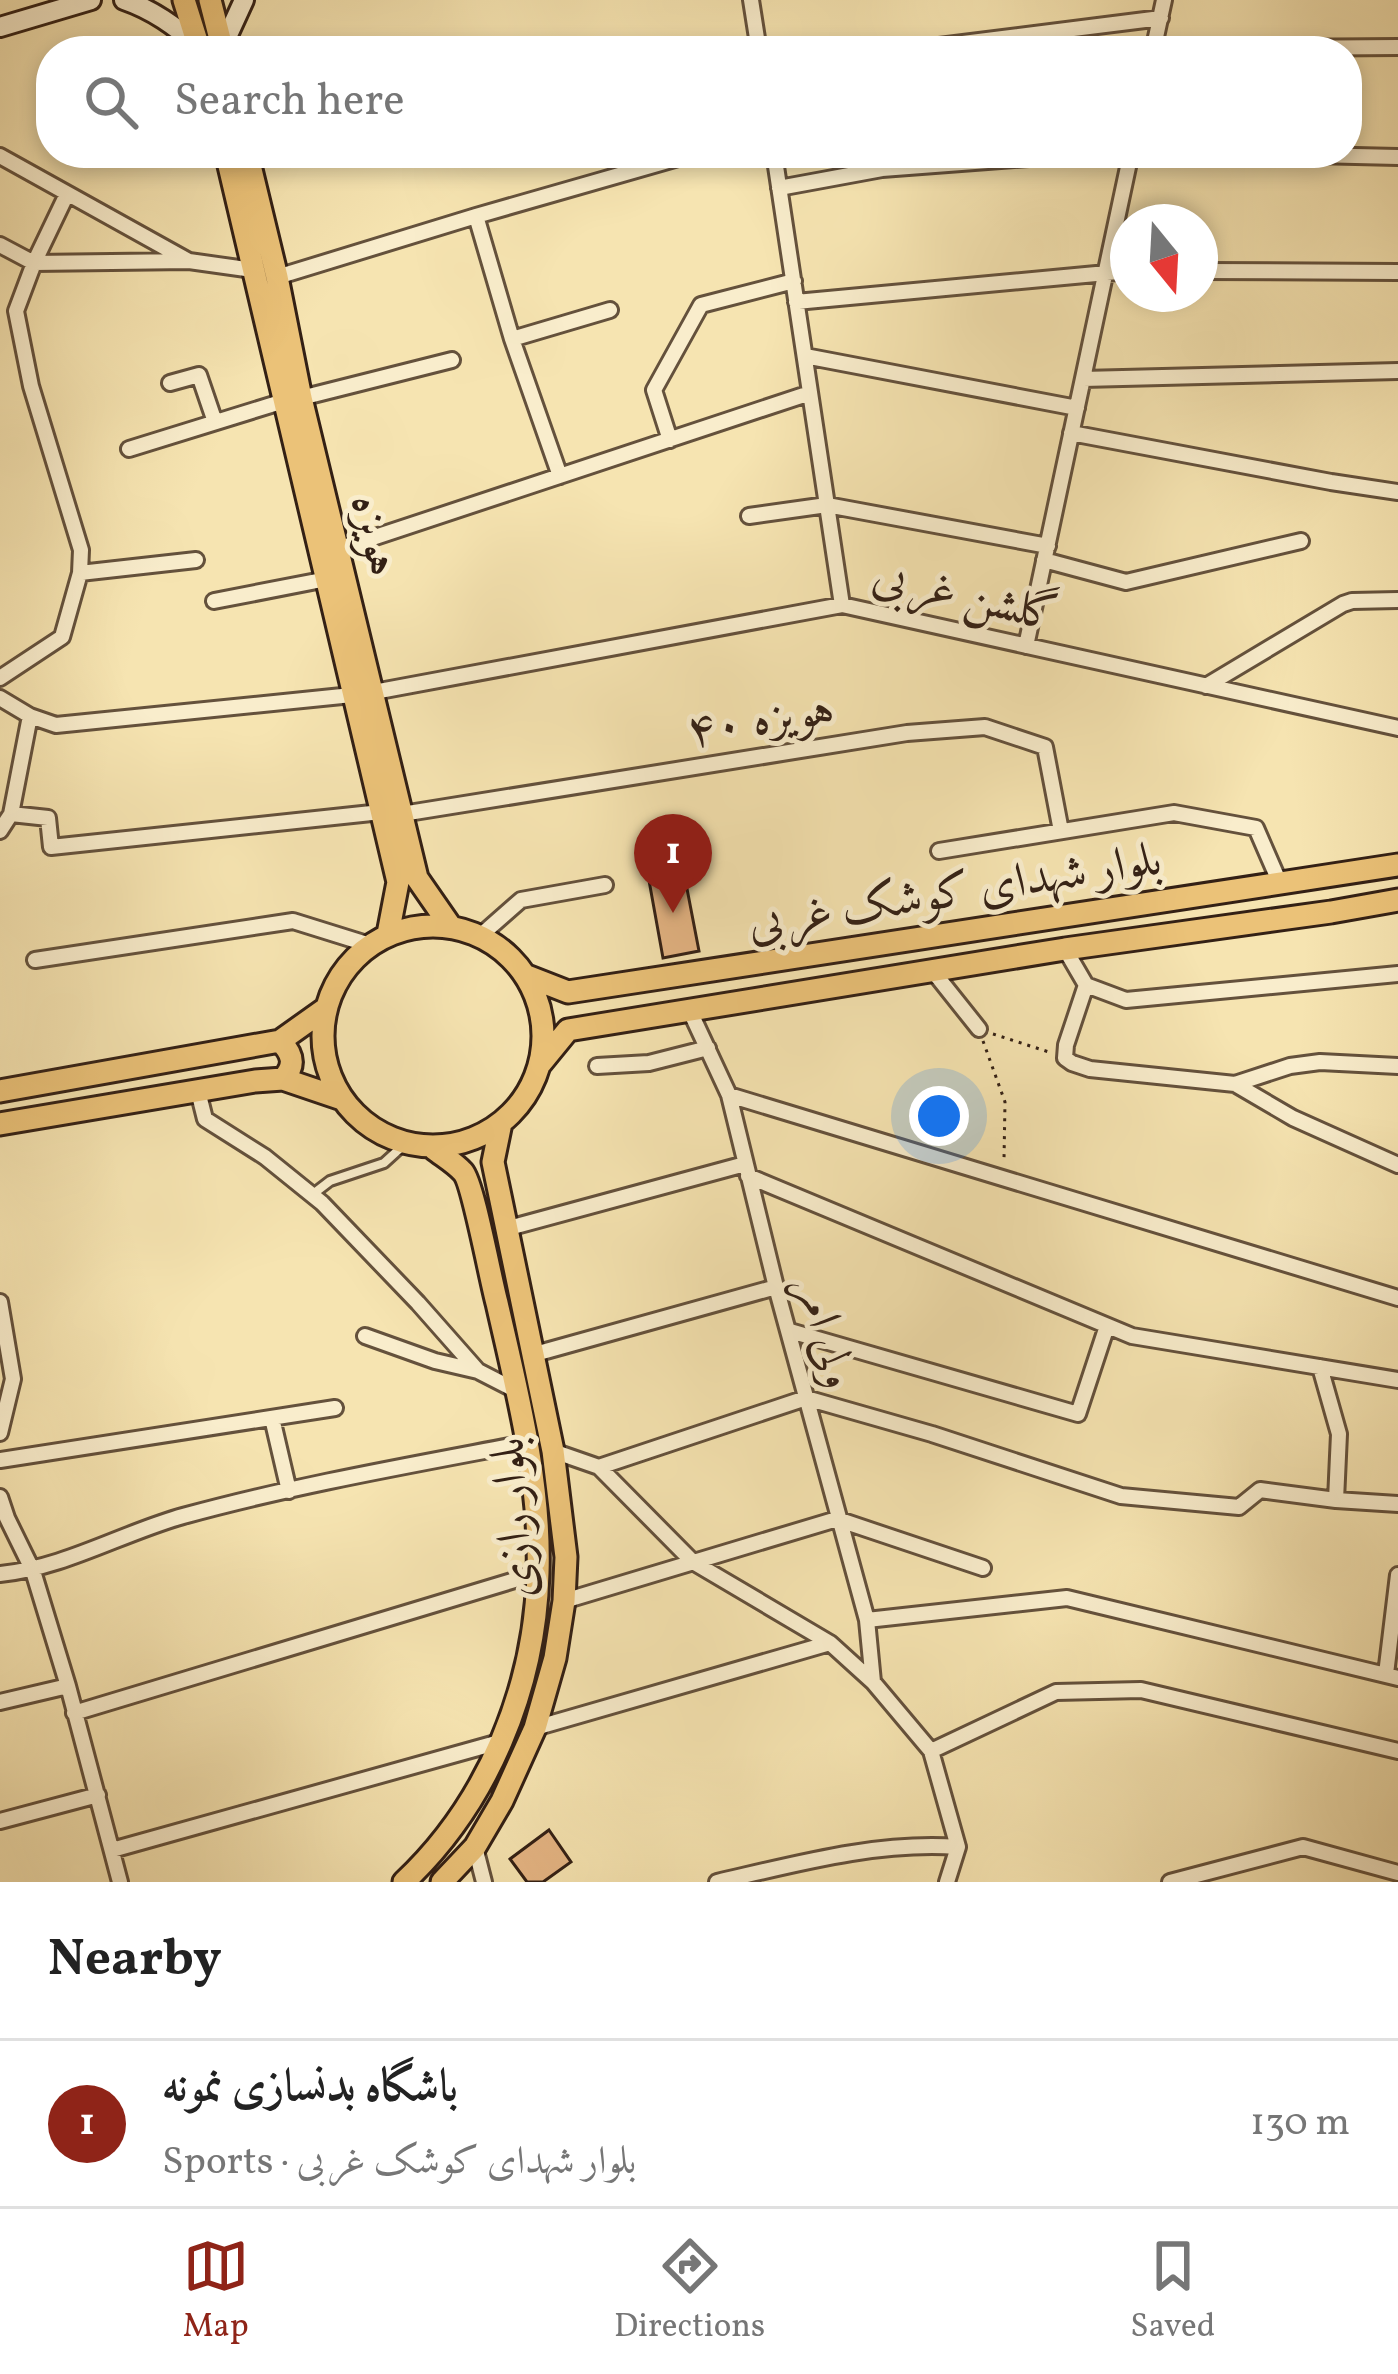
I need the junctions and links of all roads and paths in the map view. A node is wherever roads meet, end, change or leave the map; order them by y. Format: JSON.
{"nodes":[{"id":1,"x":91,"y":0,"type":"edge"},
{"id":2,"x":124,"y":0,"type":"edge"},
{"id":3,"x":184,"y":0,"type":"edge"},
{"id":4,"x":210,"y":0,"type":"edge"},
{"id":5,"x":244,"y":0,"type":"edge"},
{"id":6,"x":752,"y":0,"type":"edge"},
{"id":7,"x":1164,"y":0,"type":"edge"},
{"id":8,"x":1161,"y":17,"type":"junction"},
{"id":9,"x":0,"y":27,"type":"edge"},
{"id":10,"x":191,"y":36,"type":"edge"},
{"id":11,"x":204,"y":36,"type":"edge"},
{"id":12,"x":211,"y":36,"type":"edge"},
{"id":13,"x":220,"y":36,"type":"edge"},
{"id":14,"x":757,"y":36,"type":"edge"},
{"id":15,"x":1015,"y":36,"type":"edge"},
{"id":16,"x":1157,"y":36,"type":"edge"},
{"id":17,"x":1362,"y":47,"type":"edge"},
{"id":18,"x":1398,"y":47,"type":"edge"},
{"id":19,"x":0,"y":156,"type":"edge"},
{"id":20,"x":1362,"y":156,"type":"edge"},
{"id":21,"x":1398,"y":157,"type":"edge"},
{"id":22,"x":229,"y":168,"type":"edge"},
{"id":23,"x":251,"y":168,"type":"edge"},
{"id":24,"x":644,"y":168,"type":"edge"},
{"id":25,"x":776,"y":168,"type":"edge"},
{"id":26,"x":855,"y":168,"type":"edge"},
{"id":27,"x":1128,"y":168,"type":"edge"},
{"id":28,"x":779,"y":188,"type":"junction"},
{"id":29,"x":68,"y":194,"type":"junction"},
{"id":30,"x":476,"y":216,"type":"junction"},
{"id":31,"x":0,"y":245,"type":"edge"},
{"id":32,"x":189,"y":260,"type":"junction"},
{"id":33,"x":34,"y":262,"type":"junction"},
{"id":34,"x":253,"y":270,"type":"junction"},
{"id":35,"x":1106,"y":271,"type":"junction"},
{"id":36,"x":1110,"y":271,"type":"edge"},
{"id":37,"x":1218,"y":271,"type":"edge"},
{"id":38,"x":1398,"y":272,"type":"edge"},
{"id":39,"x":277,"y":277,"type":"junction"},
{"id":40,"x":794,"y":281,"type":"junction"},
{"id":41,"x":796,"y":302,"type":"junction"},
{"id":42,"x":610,"y":310,"type":"dead end"},
{"id":43,"x":8,"y":313,"type":"edge"},
{"id":44,"x":512,"y":339,"type":"junction"},
{"id":45,"x":805,"y":356,"type":"junction"},
{"id":46,"x":452,"y":360,"type":"dead end"},
{"id":47,"x":1398,"y":371,"type":"edge"},
{"id":48,"x":1083,"y":380,"type":"junction"},
{"id":49,"x":170,"y":383,"type":"dead end"},
{"id":50,"x":810,"y":393,"type":"junction"},
{"id":51,"x":292,"y":400,"type":"junction"},
{"id":52,"x":1077,"y":408,"type":"junction"},
{"id":53,"x":215,"y":422,"type":"junction"},
{"id":54,"x":1071,"y":434,"type":"junction"},
{"id":55,"x":670,"y":440,"type":"junction"},
{"id":56,"x":129,"y":449,"type":"dead end"},
{"id":57,"x":560,"y":476,"type":"junction"},
{"id":58,"x":1398,"y":492,"type":"edge"},
{"id":59,"x":827,"y":505,"type":"junction"},
{"id":60,"x":749,"y":516,"type":"dead end"},
{"id":61,"x":1301,"y":541,"type":"dead end"},
{"id":62,"x":339,"y":549,"type":"junction"},
{"id":63,"x":1046,"y":553,"type":"junction"},
{"id":64,"x":196,"y":560,"type":"dead end"},
{"id":65,"x":80,"y":573,"type":"junction"},
{"id":66,"x":327,"y":579,"type":"junction"},
{"id":67,"x":1398,"y":600,"type":"edge"},
{"id":68,"x":214,"y":601,"type":"dead end"},
{"id":69,"x":842,"y":605,"type":"junction"},
{"id":70,"x":1026,"y":646,"type":"junction"},
{"id":71,"x":0,"y":678,"type":"edge"},
{"id":72,"x":1206,"y":686,"type":"junction"},
{"id":73,"x":363,"y":694,"type":"junction"},
{"id":74,"x":0,"y":698,"type":"edge"},
{"id":75,"x":30,"y":716,"type":"junction"},
{"id":76,"x":1398,"y":728,"type":"edge"},
{"id":77,"x":392,"y":813,"type":"junction"},
{"id":78,"x":11,"y":814,"type":"junction"},
{"id":79,"x":0,"y":831,"type":"edge"},
{"id":80,"x":1061,"y":831,"type":"junction"},
{"id":81,"x":940,"y":851,"type":"dead end"},
{"id":82,"x":1398,"y":865,"type":"edge"},
{"id":83,"x":1322,"y":875,"type":"junction"},
{"id":84,"x":1279,"y":881,"type":"junction"},
{"id":85,"x":605,"y":885,"type":"dead end"},
{"id":86,"x":1398,"y":900,"type":"edge"},
{"id":87,"x":1331,"y":912,"type":"junction"},
{"id":88,"x":451,"y":927,"type":"junction"},
{"id":89,"x":480,"y":936,"type":"junction"},
{"id":90,"x":379,"y":940,"type":"junction"},
{"id":91,"x":1065,"y":949,"type":"junction"},
{"id":92,"x":35,"y":960,"type":"dead end"},
{"id":93,"x":932,"y":970,"type":"junction"},
{"id":94,"x":1398,"y":974,"type":"edge"},
{"id":95,"x":526,"y":976,"type":"junction"},
{"id":96,"x":1086,"y":985,"type":"junction"},
{"id":97,"x":325,"y":1009,"type":"junction"},
{"id":98,"x":689,"y":1010,"type":"junction"},
{"id":99,"x":979,"y":1029,"type":"junction"},
{"id":100,"x":280,"y":1041,"type":"junction"},
{"id":101,"x":708,"y":1048,"type":"junction"},
{"id":102,"x":1065,"y":1058,"type":"junction"},
{"id":103,"x":541,"y":1063,"type":"junction"},
{"id":104,"x":597,"y":1066,"type":"dead end"},
{"id":105,"x":1398,"y":1066,"type":"edge"},
{"id":106,"x":0,"y":1078,"type":"edge"},
{"id":107,"x":283,"y":1079,"type":"junction"},
{"id":108,"x":1234,"y":1084,"type":"junction"},
{"id":109,"x":1,"y":1091,"type":"edge"},
{"id":110,"x":198,"y":1091,"type":"junction"},
{"id":111,"x":729,"y":1095,"type":"junction"},
{"id":112,"x":343,"y":1100,"type":"junction"},
{"id":113,"x":501,"y":1123,"type":"junction"},
{"id":114,"x":0,"y":1124,"type":"edge"},
{"id":115,"x":406,"y":1143,"type":"junction"},
{"id":116,"x":434,"y":1149,"type":"junction"},
{"id":117,"x":1398,"y":1165,"type":"edge"},
{"id":118,"x":747,"y":1170,"type":"junction"},
{"id":119,"x":1004,"y":1180,"type":"junction"},
{"id":120,"x":311,"y":1195,"type":"junction"},
{"id":121,"x":506,"y":1228,"type":"junction"},
{"id":122,"x":776,"y":1287,"type":"junction"},
{"id":123,"x":1398,"y":1298,"type":"edge"},
{"id":124,"x":0,"y":1302,"type":"edge"},
{"id":125,"x":1107,"y":1326,"type":"junction"},
{"id":126,"x":790,"y":1331,"type":"junction"},
{"id":127,"x":365,"y":1336,"type":"dead end"},
{"id":128,"x":535,"y":1354,"type":"junction"},
{"id":129,"x":1320,"y":1367,"type":"junction"},
{"id":130,"x":478,"y":1371,"type":"junction"},
{"id":131,"x":1398,"y":1380,"type":"edge"},
{"id":132,"x":517,"y":1391,"type":"junction"},
{"id":133,"x":806,"y":1398,"type":"junction"},
{"id":134,"x":335,"y":1408,"type":"dead end"},
{"id":135,"x":272,"y":1418,"type":"junction"},
{"id":136,"x":0,"y":1433,"type":"edge"},
{"id":137,"x":526,"y":1443,"type":"junction"},
{"id":138,"x":553,"y":1451,"type":"junction"},
{"id":139,"x":0,"y":1460,"type":"edge"},
{"id":140,"x":599,"y":1467,"type":"junction"},
{"id":141,"x":289,"y":1491,"type":"junction"},
{"id":142,"x":0,"y":1497,"type":"edge"},
{"id":143,"x":1336,"y":1500,"type":"junction"},
{"id":144,"x":1398,"y":1504,"type":"edge"},
{"id":145,"x":838,"y":1519,"type":"junction"},
{"id":146,"x":693,"y":1562,"type":"junction"},
{"id":147,"x":983,"y":1568,"type":"dead end"},
{"id":148,"x":33,"y":1571,"type":"junction"},
{"id":149,"x":538,"y":1573,"type":"junction"},
{"id":150,"x":0,"y":1574,"type":"edge"},
{"id":151,"x":1398,"y":1575,"type":"edge"},
{"id":152,"x":1396,"y":1597,"type":"edge"},
{"id":153,"x":564,"y":1601,"type":"junction"},
{"id":154,"x":867,"y":1620,"type":"junction"},
{"id":155,"x":830,"y":1643,"type":"junction"},
{"id":156,"x":1392,"y":1676,"type":"edge"},
{"id":157,"x":873,"y":1682,"type":"junction"},
{"id":158,"x":68,"y":1686,"type":"junction"},
{"id":159,"x":0,"y":1702,"type":"edge"},
{"id":160,"x":74,"y":1713,"type":"junction"},
{"id":161,"x":535,"y":1728,"type":"junction"},
{"id":162,"x":503,"y":1741,"type":"junction"},
{"id":163,"x":931,"y":1750,"type":"junction"},
{"id":164,"x":1398,"y":1750,"type":"edge"},
{"id":165,"x":98,"y":1796,"type":"junction"},
{"id":166,"x":0,"y":1821,"type":"edge"},
{"id":167,"x":475,"y":1846,"type":"junction"},
{"id":168,"x":958,"y":1847,"type":"junction"},
{"id":169,"x":112,"y":1850,"type":"junction"},
{"id":170,"x":1398,"y":1873,"type":"edge"},
{"id":171,"x":1380,"y":1875,"type":"edge"},
{"id":172,"x":120,"y":1882,"type":"edge"},
{"id":173,"x":404,"y":1882,"type":"edge"},
{"id":174,"x":442,"y":1882,"type":"edge"},
{"id":175,"x":484,"y":1882,"type":"edge"},
{"id":176,"x":717,"y":1882,"type":"edge"},
{"id":177,"x":947,"y":1882,"type":"edge"},
{"id":178,"x":1170,"y":1882,"type":"edge"}],
"edges":[{"from":1,"to":9,"type":"main road"},
{"from":2,"to":10,"type":"main road"},
{"from":3,"to":11,"type":"main road"},
{"from":4,"to":12,"type":"main road"},
{"from":5,"to":13,"type":"main road"},
{"from":6,"to":14,"type":"street"},
{"from":7,"to":8,"type":"street"},
{"from":8,"to":15,"type":"street"},
{"from":8,"to":16,"type":"street"},
{"from":17,"to":18,"type":"street"},
{"from":19,"to":29,"type":"street"},
{"from":20,"to":21,"type":"street"},
{"from":22,"to":34,"type":"main road","name":"هویزه"},
{"from":23,"to":39,"type":"main road","name":"هویزه"},
{"from":24,"to":30,"type":"street"},
{"from":25,"to":28,"type":"street"},
{"from":26,"to":28,"type":"street"},
{"from":27,"to":35,"type":"street"},
{"from":28,"to":40,"type":"street"},
{"from":29,"to":32,"type":"street"},
{"from":29,"to":33,"type":"street"},
{"from":30,"to":39,"type":"street"},
{"from":30,"to":44,"type":"street"},
{"from":31,"to":33,"type":"street"},
{"from":32,"to":33,"type":"street"},
{"from":32,"to":34,"type":"street"},
{"from":33,"to":43,"type":"street"},
{"from":34,"to":51,"type":"main road","name":"هویزه"},
{"from":35,"to":36,"type":"street"},
{"from":35,"to":41,"type":"street"},
{"from":35,"to":48,"type":"street"},
{"from":37,"to":38,"type":"street"},
{"from":39,"to":51,"type":"main road","name":"هویزه"},
{"from":40,"to":41,"type":"street"},
{"from":40,"to":55,"type":"street"},
{"from":41,"to":45,"type":"street"},
{"from":42,"to":44,"type":"street"},
{"from":43,"to":65,"type":"street"},
{"from":44,"to":57,"type":"street"},
{"from":45,"to":50,"type":"street"},
{"from":45,"to":52,"type":"street"},
{"from":46,"to":51,"type":"street"},
{"from":47,"to":48,"type":"street"},
{"from":48,"to":52,"type":"street"},
{"from":49,"to":53,"type":"street"},
{"from":50,"to":55,"type":"street"},
{"from":50,"to":59,"type":"street"},
{"from":51,"to":53,"type":"street"},
{"from":51,"to":62,"type":"main road","name":"هویزه"},
{"from":51,"to":66,"type":"main road","name":"هویزه"},
{"from":52,"to":54,"type":"street"},
{"from":53,"to":56,"type":"street"},
{"from":54,"to":58,"type":"street"},
{"from":54,"to":63,"type":"street"},
{"from":55,"to":57,"type":"street"},
{"from":57,"to":62,"type":"street"},
{"from":59,"to":60,"type":"street"},
{"from":59,"to":63,"type":"street"},
{"from":59,"to":69,"type":"street"},
{"from":61,"to":63,"type":"street"},
{"from":62,"to":73,"type":"main road","name":"هویزه"},
{"from":63,"to":70,"type":"street"},
{"from":64,"to":65,"type":"street"},
{"from":65,"to":71,"type":"street"},
{"from":66,"to":68,"type":"street"},
{"from":66,"to":73,"type":"main road","name":"هویزه"},
{"from":67,"to":72,"type":"street"},
{"from":69,"to":70,"type":"street","name":"گلشن غربی"},
{"from":69,"to":73,"type":"street","name":"گلشن غربی"},
{"from":70,"to":72,"type":"street","name":"گلشن غربی"},
{"from":72,"to":76,"type":"street","name":"گلشن غربی"},
{"from":73,"to":75,"type":"street","name":"گلشن غربی"},
{"from":73,"to":77,"type":"main road","name":"هویزه"},
{"from":74,"to":75,"type":"street"},
{"from":75,"to":78,"type":"street"},
{"from":77,"to":78,"type":"street"},
{"from":77,"to":80,"type":"street","name":"هویزه ۴۰"},
{"from":77,"to":88,"type":"main road","name":"هویزه"},
{"from":77,"to":90,"type":"main road","name":"هویزه"},
{"from":78,"to":79,"type":"street"},
{"from":80,"to":81,"type":"street"},
{"from":80,"to":84,"type":"street"},
{"from":82,"to":83,"type":"main road","name":"بلوار شهدای کوشک غربی"},
{"from":83,"to":84,"type":"main road","name":"بلوار شهدای کوشک غربی"},
{"from":83,"to":87,"type":"main road"},
{"from":84,"to":95,"type":"main road","name":"بلوار شهدای کوشک غربی"},
{"from":85,"to":89,"type":"street"},
{"from":86,"to":87,"type":"main road","name":"بلوار شهدای کوشک غربی"},
{"from":87,"to":91,"type":"main road","name":"بلوار شهدای کوشک غربی"},
{"from":88,"to":89,"type":"main road"},
{"from":88,"to":90,"type":"main road"},
{"from":89,"to":95,"type":"main road"},
{"from":90,"to":92,"type":"street"},
{"from":90,"to":97,"type":"main road"},
{"from":91,"to":93,"type":"main road","name":"بلوار شهدای کوشک غربی"},
{"from":91,"to":96,"type":"street"},
{"from":93,"to":98,"type":"main road","name":"بلوار شهدای کوشک غربی"},
{"from":93,"to":99,"type":"street"},
{"from":94,"to":96,"type":"street"},
{"from":95,"to":103,"type":"main road"},
{"from":96,"to":102,"type":"street"},
{"from":97,"to":100,"type":"main road"},
{"from":97,"to":112,"type":"main road"},
{"from":98,"to":101,"type":"street","name":"ولی امر"},
{"from":98,"to":103,"type":"main road","name":"بلوار شهدای کوشک غربی"},
{"from":99,"to":102,"type":"path"},
{"from":99,"to":119,"type":"path"},
{"from":100,"to":107,"type":"main road"},
{"from":100,"to":109,"type":"main road"},
{"from":101,"to":104,"type":"street"},
{"from":101,"to":111,"type":"street","name":"ولی امر"},
{"from":102,"to":108,"type":"street"},
{"from":103,"to":113,"type":"main road"},
{"from":105,"to":108,"type":"street"},
{"from":106,"to":109,"type":"street"},
{"from":107,"to":110,"type":"main road"},
{"from":107,"to":112,"type":"main road"},
{"from":108,"to":117,"type":"street"},
{"from":110,"to":114,"type":"main road"},
{"from":110,"to":120,"type":"street"},
{"from":111,"to":118,"type":"street","name":"ولی امر"},
{"from":111,"to":119,"type":"street"},
{"from":112,"to":115,"type":"main road"},
{"from":113,"to":116,"type":"main road"},
{"from":113,"to":121,"type":"main road","name":"بلوار رازی"},
{"from":115,"to":116,"type":"main road"},
{"from":115,"to":120,"type":"lane"},
{"from":116,"to":132,"type":"main road","name":"بلوار رازی"},
{"from":118,"to":121,"type":"street"},
{"from":118,"to":122,"type":"street","name":"ولی امر"},
{"from":118,"to":125,"type":"street"},
{"from":119,"to":123,"type":"street"},
{"from":120,"to":130,"type":"street"},
{"from":121,"to":128,"type":"main road","name":"بلوار رازی"},
{"from":122,"to":126,"type":"street","name":"ولی امر"},
{"from":122,"to":128,"type":"street"},
{"from":124,"to":136,"type":"street"},
{"from":125,"to":126,"type":"street"},
{"from":125,"to":129,"type":"street"},
{"from":126,"to":133,"type":"street","name":"ولی امر"},
{"from":127,"to":130,"type":"street"},
{"from":128,"to":138,"type":"main road","name":"بلوار رازی"},
{"from":129,"to":131,"type":"street"},
{"from":129,"to":143,"type":"street"},
{"from":130,"to":132,"type":"street"},
{"from":132,"to":137,"type":"main road","name":"بلوار رازی"},
{"from":133,"to":140,"type":"street"},
{"from":133,"to":143,"type":"street"},
{"from":133,"to":145,"type":"street","name":"ولی امر"},
{"from":134,"to":135,"type":"street"},
{"from":135,"to":139,"type":"street"},
{"from":135,"to":141,"type":"street"},
{"from":137,"to":141,"type":"street"},
{"from":137,"to":149,"type":"main road","name":"بلوار رازی"},
{"from":138,"to":140,"type":"street"},
{"from":138,"to":153,"type":"main road","name":"بلوار رازی"},
{"from":140,"to":146,"type":"street"},
{"from":141,"to":148,"type":"street"},
{"from":142,"to":148,"type":"street"},
{"from":143,"to":144,"type":"street"},
{"from":145,"to":146,"type":"street"},
{"from":145,"to":147,"type":"street"},
{"from":145,"to":154,"type":"street","name":"ولی امر"},
{"from":146,"to":153,"type":"street"},
{"from":146,"to":155,"type":"street"},
{"from":148,"to":150,"type":"street"},
{"from":148,"to":158,"type":"street"},
{"from":149,"to":160,"type":"street"},
{"from":149,"to":162,"type":"main road","name":"بلوار رازی"},
{"from":151,"to":152,"type":"street"},
{"from":152,"to":156,"type":"street"},
{"from":153,"to":161,"type":"main road","name":"بلوار رازی"},
{"from":154,"to":156,"type":"street"},
{"from":154,"to":157,"type":"street","name":"ولی امر"},
{"from":155,"to":157,"type":"street"},
{"from":155,"to":161,"type":"street"},
{"from":157,"to":163,"type":"street"},
{"from":158,"to":159,"type":"street"},
{"from":158,"to":160,"type":"street"},
{"from":160,"to":165,"type":"street"},
{"from":161,"to":167,"type":"main road","name":"بلوار رازی"},
{"from":162,"to":169,"type":"street"},
{"from":162,"to":173,"type":"main road","name":"بلوار رازی"},
{"from":163,"to":164,"type":"street"},
{"from":163,"to":168,"type":"street"},
{"from":165,"to":166,"type":"street"},
{"from":165,"to":169,"type":"street"},
{"from":167,"to":174,"type":"main road","name":"بلوار رازی"},
{"from":167,"to":175,"type":"street"},
{"from":168,"to":176,"type":"street"},
{"from":168,"to":177,"type":"street"},
{"from":169,"to":172,"type":"street"},
{"from":170,"to":171,"type":"street"},
{"from":171,"to":178,"type":"street"}]}
